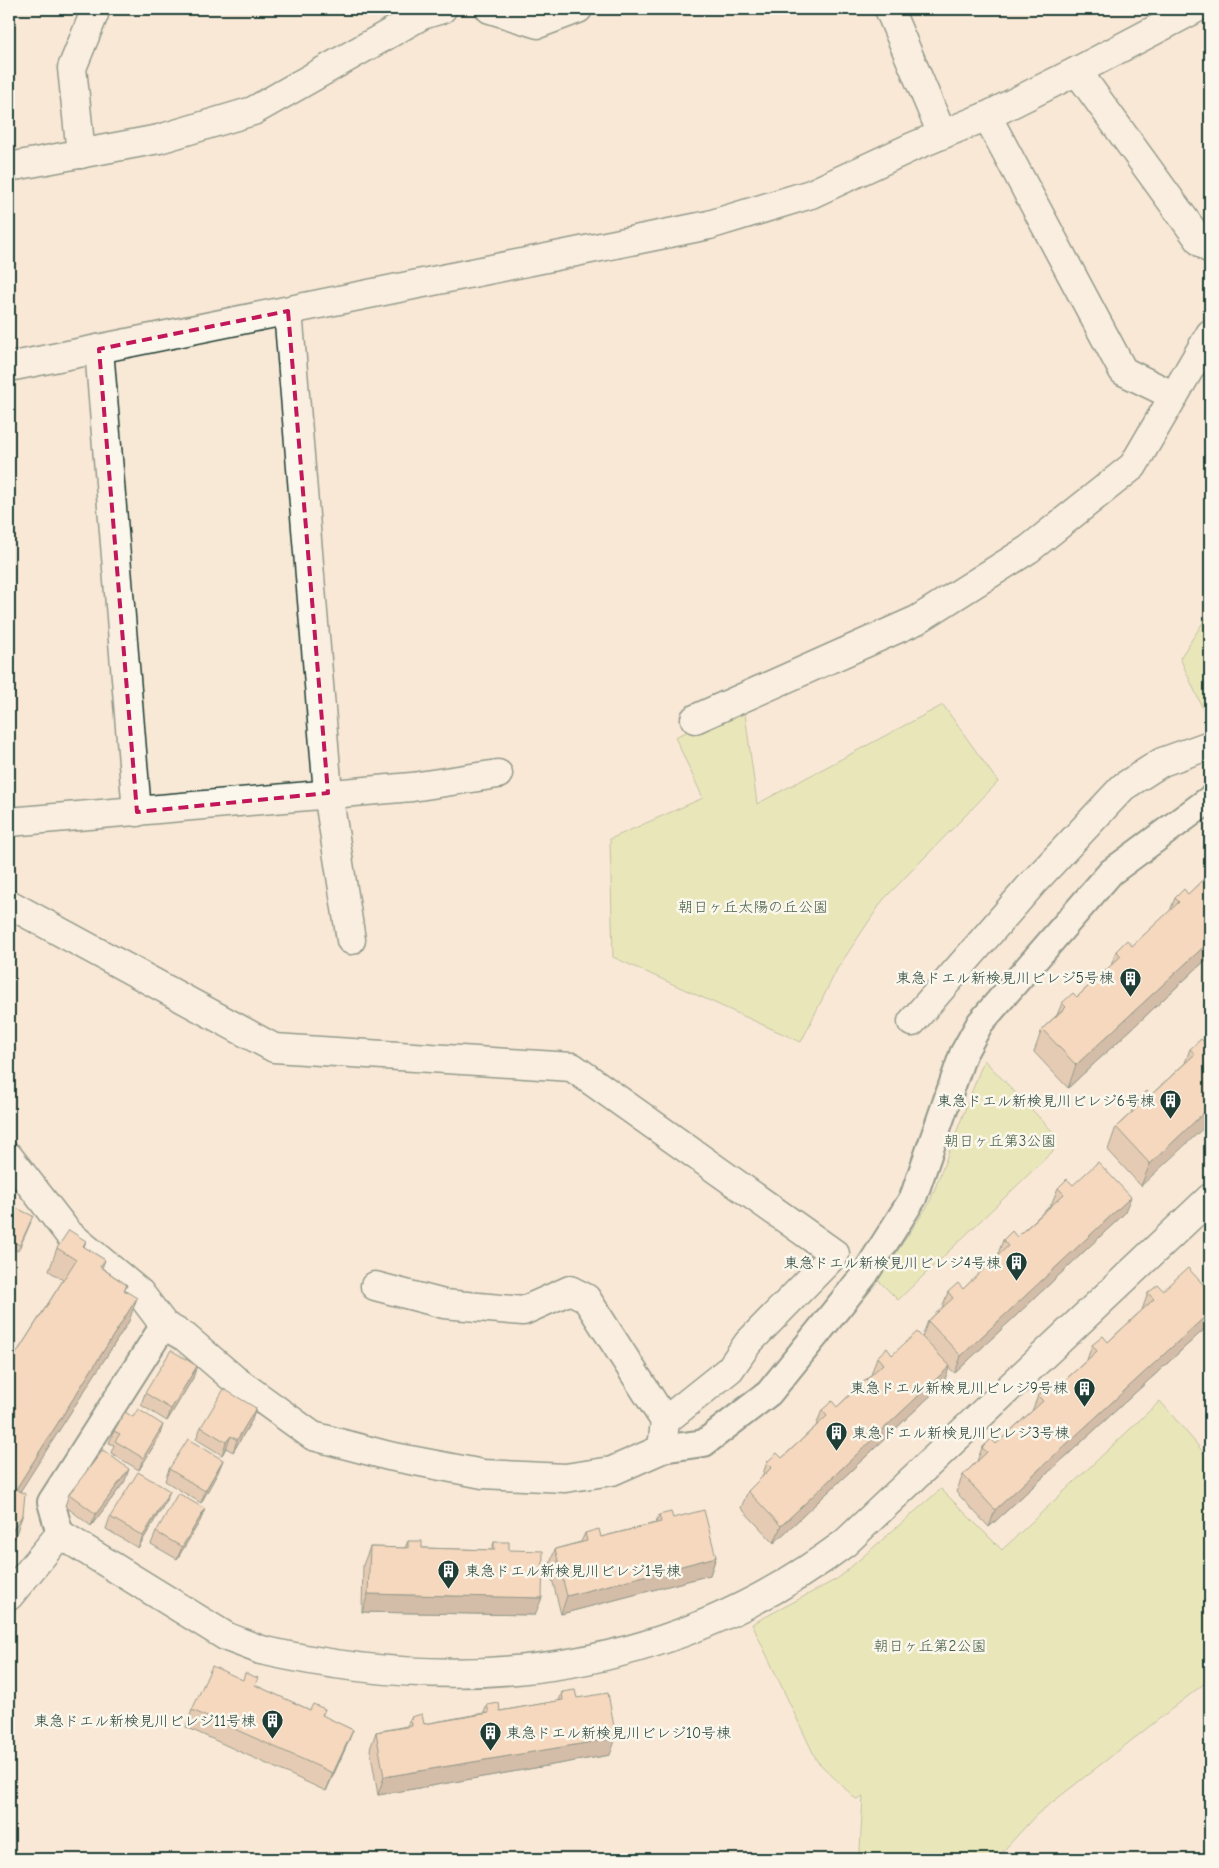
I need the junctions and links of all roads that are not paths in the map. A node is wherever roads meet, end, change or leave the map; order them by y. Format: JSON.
{"nodes":[{"id":1,"x":94,"y":9,"type":"edge"},
{"id":2,"x":442,"y":9,"type":"edge"},
{"id":3,"x":490,"y":9,"type":"edge"},
{"id":4,"x":578,"y":9,"type":"edge"},
{"id":5,"x":889,"y":9,"type":"edge"},
{"id":6,"x":1195,"y":9,"type":"edge"},
{"id":7,"x":1077,"y":71,"type":"junction"},
{"id":8,"x":987,"y":116,"type":"junction"},
{"id":9,"x":942,"y":134,"type":"junction"},
{"id":10,"x":81,"y":154,"type":"junction"},
{"id":11,"x":9,"y":167,"type":"edge"},
{"id":12,"x":1210,"y":249,"type":"edge"},
{"id":13,"x":288,"y":311,"type":"junction"},
{"id":14,"x":1210,"y":334,"type":"edge"},
{"id":15,"x":99,"y":349,"type":"junction"},
{"id":16,"x":9,"y":367,"type":"edge"},
{"id":17,"x":1174,"y":396,"type":"junction"},
{"id":18,"x":696,"y":719,"type":"dead end"},
{"id":19,"x":1210,"y":745,"type":"edge"},
{"id":20,"x":498,"y":774,"type":"dead end"},
{"id":21,"x":328,"y":793,"type":"junction"},
{"id":22,"x":1210,"y":799,"type":"edge"},
{"id":23,"x":137,"y":812,"type":"junction"},
{"id":24,"x":9,"y":822,"type":"edge"},
{"id":25,"x":9,"y":904,"type":"edge"},
{"id":26,"x":351,"y":940,"type":"dead end"},
{"id":27,"x":912,"y":1022,"type":"dead end"},
{"id":28,"x":9,"y":1157,"type":"edge"},
{"id":29,"x":1210,"y":1198,"type":"edge"},
{"id":30,"x":375,"y":1286,"type":"dead end"},
{"id":31,"x":164,"y":1325,"type":"junction"},
{"id":32,"x":665,"y":1422,"type":"junction"},
{"id":33,"x":662,"y":1450,"type":"junction"},
{"id":34,"x":60,"y":1534,"type":"junction"},
{"id":35,"x":9,"y":1596,"type":"edge"}],
"edges":[{"from":1,"to":10,"type":"street"},
{"from":2,"to":10,"type":"street"},
{"from":3,"to":4,"type":"street"},
{"from":5,"to":9,"type":"street"},
{"from":6,"to":7,"type":"street"},
{"from":7,"to":8,"type":"street"},
{"from":7,"to":12,"type":"street"},
{"from":8,"to":9,"type":"street"},
{"from":8,"to":17,"type":"street"},
{"from":9,"to":13,"type":"street"},
{"from":10,"to":11,"type":"street"},
{"from":13,"to":15,"type":"street"},
{"from":13,"to":21,"type":"street"},
{"from":14,"to":17,"type":"street"},
{"from":15,"to":16,"type":"street"},
{"from":15,"to":23,"type":"street"},
{"from":17,"to":18,"type":"street"},
{"from":19,"to":27,"type":"street"},
{"from":20,"to":21,"type":"street"},
{"from":21,"to":23,"type":"street"},
{"from":21,"to":26,"type":"street"},
{"from":22,"to":33,"type":"street"},
{"from":23,"to":24,"type":"street"},
{"from":25,"to":32,"type":"street"},
{"from":28,"to":31,"type":"street"},
{"from":29,"to":34,"type":"street"},
{"from":30,"to":32,"type":"street"},
{"from":31,"to":33,"type":"street"},
{"from":31,"to":34,"type":"street"},
{"from":32,"to":33,"type":"street"},
{"from":34,"to":35,"type":"street"}]}
